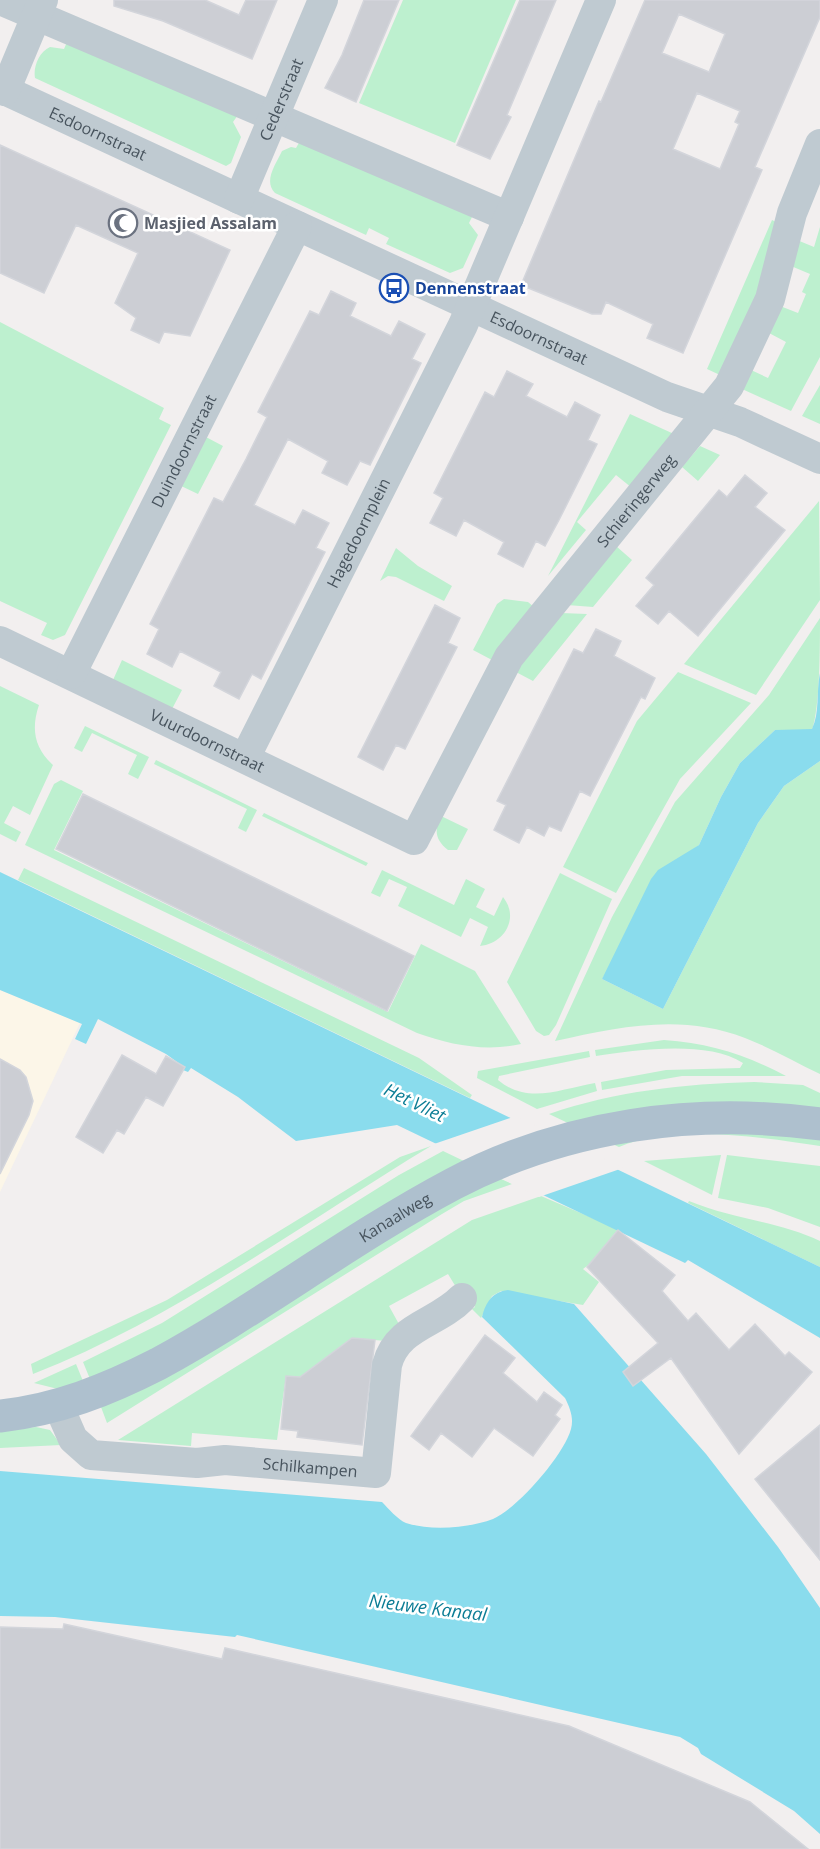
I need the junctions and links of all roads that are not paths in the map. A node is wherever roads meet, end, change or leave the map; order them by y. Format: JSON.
{"nodes":[{"id":1,"x":0,"y":0,"type":"edge"},
{"id":2,"x":323,"y":0,"type":"edge"},
{"id":3,"x":601,"y":0,"type":"edge"},
{"id":4,"x":39,"y":8,"type":"edge"},
{"id":5,"x":3,"y":90,"type":"edge"},
{"id":6,"x":274,"y":116,"type":"junction"},
{"id":7,"x":820,"y":144,"type":"edge"},
{"id":8,"x":239,"y":199,"type":"junction"},
{"id":9,"x":508,"y":217,"type":"junction"},
{"id":10,"x":297,"y":226,"type":"junction"},
{"id":11,"x":471,"y":306,"type":"junction"},
{"id":12,"x":709,"y":413,"type":"junction"},
{"id":13,"x":820,"y":459,"type":"edge"},
{"id":14,"x":0,"y":641,"type":"edge"},
{"id":15,"x":71,"y":674,"type":"junction"},
{"id":16,"x":244,"y":758,"type":"junction"},
{"id":17,"x":414,"y":840,"type":"joint"},
{"id":18,"x":820,"y":1124,"type":"edge"},
{"id":19,"x":462,"y":1298,"type":"dead end"},
{"id":20,"x":59,"y":1407,"type":"junction"},
{"id":21,"x":0,"y":1416,"type":"edge"}],
"edges":[{"from":1,"to":4,"type":"street"},
{"from":2,"to":6,"type":"street","name":"Cederstraat"},
{"from":3,"to":9,"type":"street"},
{"from":4,"to":5,"type":"street"},
{"from":4,"to":6,"type":"street"},
{"from":5,"to":8,"type":"street","name":"Esdoornstraat"},
{"from":6,"to":8,"type":"street","name":"Cederstraat"},
{"from":6,"to":9,"type":"street"},
{"from":7,"to":12,"type":"street","name":"Schieringerweg"},
{"from":8,"to":10,"type":"street","name":"Esdoornstraat"},
{"from":9,"to":11,"type":"street"},
{"from":10,"to":11,"type":"street","name":"Esdoornstraat"},
{"from":10,"to":15,"type":"street","name":"Duindoornstraat"},
{"from":11,"to":12,"type":"street","name":"Esdoornstraat"},
{"from":11,"to":16,"type":"street","name":"Hagedoornplein"},
{"from":12,"to":13,"type":"street","name":"Esdoornstraat"},
{"from":12,"to":17,"type":"street","name":"Schieringerweg"},
{"from":14,"to":15,"type":"street","name":"Vuurdoornstraat"},
{"from":15,"to":16,"type":"street","name":"Vuurdoornstraat"},
{"from":16,"to":17,"type":"street","name":"Vuurdoornstraat"},
{"from":18,"to":20,"type":"main road","name":"Kanaalweg"},
{"from":19,"to":20,"type":"street","name":"Schilkampen"},
{"from":20,"to":21,"type":"main road","name":"Kanaalweg"}]}
